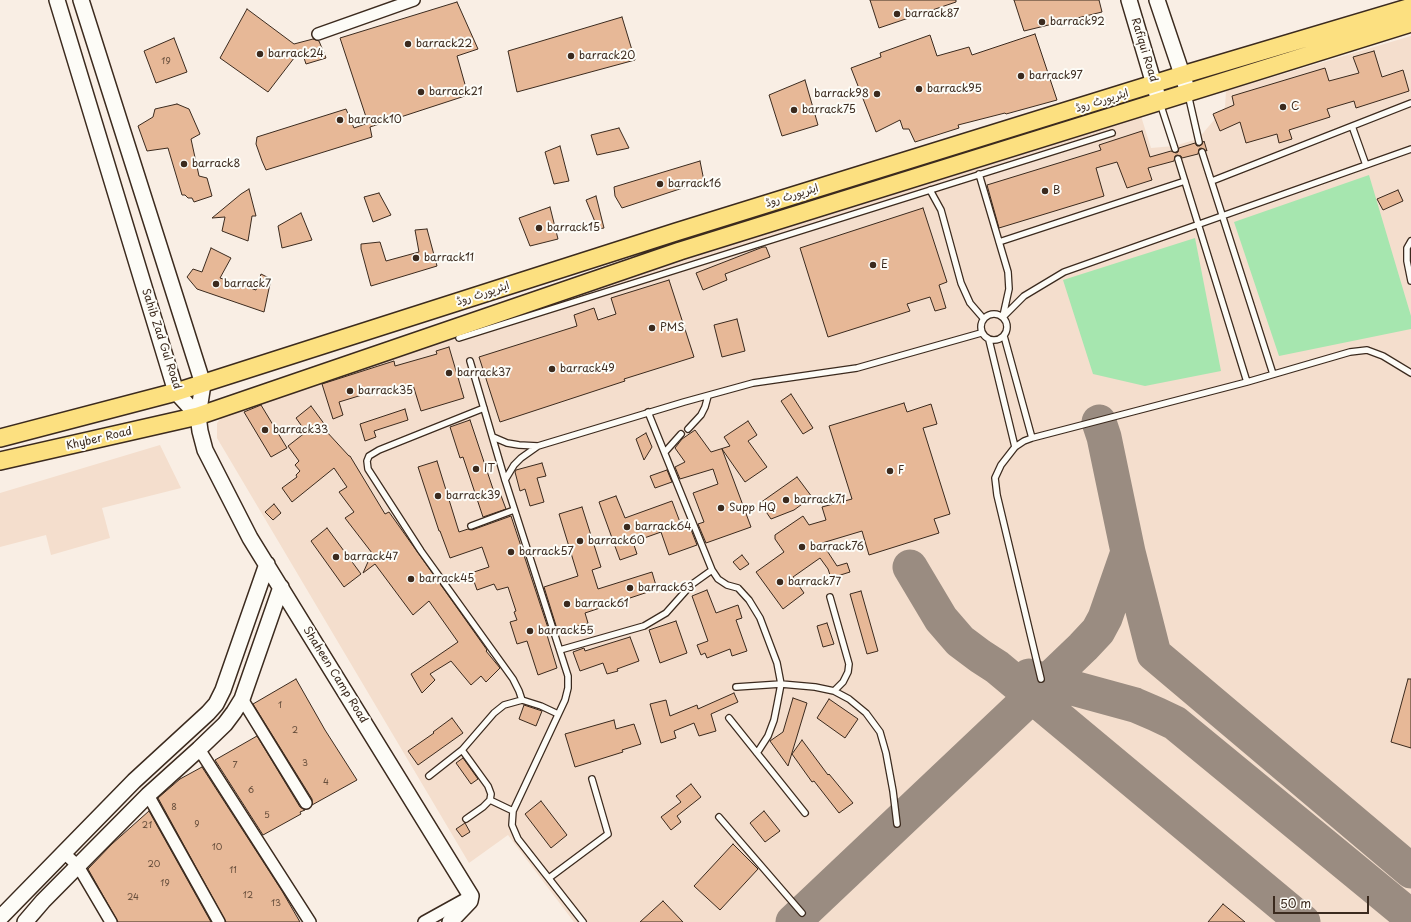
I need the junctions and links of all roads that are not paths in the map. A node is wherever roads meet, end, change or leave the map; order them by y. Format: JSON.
{"nodes":[{"id":1,"x":57,"y":0,"type":"edge"},
{"id":2,"x":80,"y":0,"type":"edge"},
{"id":3,"x":414,"y":0,"type":"edge"},
{"id":4,"x":1129,"y":0,"type":"edge"},
{"id":5,"x":1157,"y":0,"type":"edge"},
{"id":6,"x":1411,"y":7,"type":"edge"},
{"id":7,"x":1411,"y":23,"type":"edge"},
{"id":8,"x":318,"y":34,"type":"dead end"},
{"id":9,"x":1182,"y":75,"type":"junction"},
{"id":10,"x":1157,"y":92,"type":"junction"},
{"id":11,"x":1188,"y":92,"type":"junction"},
{"id":12,"x":1411,"y":103,"type":"edge"},
{"id":13,"x":1352,"y":126,"type":"junction"},
{"id":14,"x":1112,"y":133,"type":"dead end"},
{"id":15,"x":1199,"y":142,"type":"dead end"},
{"id":16,"x":1175,"y":149,"type":"dead end"},
{"id":17,"x":1411,"y":149,"type":"edge"},
{"id":18,"x":1202,"y":152,"type":"dead end"},
{"id":19,"x":1178,"y":159,"type":"dead end"},
{"id":20,"x":1366,"y":165,"type":"junction"},
{"id":21,"x":978,"y":174,"type":"junction"},
{"id":22,"x":1186,"y":181,"type":"junction"},
{"id":23,"x":1212,"y":181,"type":"junction"},
{"id":24,"x":930,"y":190,"type":"junction"},
{"id":25,"x":1223,"y":216,"type":"junction"},
{"id":26,"x":1199,"y":224,"type":"junction"},
{"id":27,"x":1411,"y":241,"type":"edge"},
{"id":28,"x":999,"y":242,"type":"junction"},
{"id":29,"x":1411,"y":281,"type":"edge"},
{"id":30,"x":1003,"y":316,"type":"junction"},
{"id":31,"x":983,"y":318,"type":"junction"},
{"id":32,"x":981,"y":333,"type":"junction"},
{"id":33,"x":1004,"y":336,"type":"junction"},
{"id":34,"x":458,"y":338,"type":"dead end"},
{"id":35,"x":989,"y":340,"type":"junction"},
{"id":36,"x":470,"y":361,"type":"dead end"},
{"id":37,"x":1411,"y":373,"type":"edge"},
{"id":38,"x":1273,"y":374,"type":"junction"},
{"id":39,"x":1247,"y":382,"type":"junction"},
{"id":40,"x":203,"y":384,"type":"junction"},
{"id":41,"x":176,"y":392,"type":"junction"},
{"id":42,"x":708,"y":396,"type":"junction"},
{"id":43,"x":484,"y":408,"type":"junction"},
{"id":44,"x":648,"y":412,"type":"junction"},
{"id":45,"x":198,"y":416,"type":"junction"},
{"id":46,"x":688,"y":429,"type":"dead end"},
{"id":47,"x":681,"y":434,"type":"dead end"},
{"id":48,"x":493,"y":437,"type":"junction"},
{"id":49,"x":0,"y":438,"type":"edge"},
{"id":50,"x":1032,"y":438,"type":"junction"},
{"id":51,"x":538,"y":446,"type":"junction"},
{"id":52,"x":1015,"y":447,"type":"junction"},
{"id":53,"x":665,"y":452,"type":"junction"},
{"id":54,"x":0,"y":461,"type":"edge"},
{"id":55,"x":504,"y":480,"type":"junction"},
{"id":56,"x":514,"y":510,"type":"junction"},
{"id":57,"x":471,"y":526,"type":"dead end"},
{"id":58,"x":267,"y":564,"type":"junction"},
{"id":59,"x":712,"y":570,"type":"junction"},
{"id":60,"x":281,"y":587,"type":"junction"},
{"id":61,"x":830,"y":597,"type":"dead end"},
{"id":62,"x":560,"y":650,"type":"junction"},
{"id":63,"x":1041,"y":679,"type":"dead end"},
{"id":64,"x":781,"y":684,"type":"junction"},
{"id":65,"x":736,"y":688,"type":"dead end"},
{"id":66,"x":834,"y":691,"type":"junction"},
{"id":67,"x":242,"y":698,"type":"junction"},
{"id":68,"x":522,"y":700,"type":"junction"},
{"id":69,"x":558,"y":714,"type":"junction"},
{"id":70,"x":729,"y":718,"type":"dead end"},
{"id":71,"x":199,"y":749,"type":"junction"},
{"id":72,"x":462,"y":750,"type":"junction"},
{"id":73,"x":757,"y":753,"type":"junction"},
{"id":74,"x":429,"y":776,"type":"dead end"},
{"id":75,"x":592,"y":779,"type":"dead end"},
{"id":76,"x":148,"y":794,"type":"junction"},
{"id":77,"x":490,"y":800,"type":"junction"},
{"id":78,"x":306,"y":803,"type":"dead end"},
{"id":79,"x":513,"y":811,"type":"junction"},
{"id":80,"x":805,"y":813,"type":"dead end"},
{"id":81,"x":720,"y":818,"type":"dead end"},
{"id":82,"x":466,"y":819,"type":"dead end"},
{"id":83,"x":897,"y":824,"type":"dead end"},
{"id":84,"x":63,"y":852,"type":"junction"},
{"id":85,"x":78,"y":866,"type":"junction"},
{"id":86,"x":549,"y":878,"type":"junction"},
{"id":87,"x":471,"y":896,"type":"junction"},
{"id":88,"x":802,"y":913,"type":"dead end"},
{"id":89,"x":0,"y":918,"type":"edge"},
{"id":90,"x":25,"y":922,"type":"edge"},
{"id":91,"x":111,"y":922,"type":"edge"},
{"id":92,"x":219,"y":922,"type":"edge"},
{"id":93,"x":310,"y":922,"type":"edge"},
{"id":94,"x":424,"y":922,"type":"edge"},
{"id":95,"x":450,"y":922,"type":"edge"},
{"id":96,"x":583,"y":922,"type":"edge"}],
"edges":[{"from":1,"to":41,"type":"street","name":"Sahib Zad Gul Road"},
{"from":2,"to":40,"type":"street"},
{"from":3,"to":8,"type":"street"},
{"from":4,"to":10,"type":"street","name":"Rafiqui Road"},
{"from":5,"to":9,"type":"street"},
{"from":6,"to":9,"type":"main road","name":"ایئرپورٹ روڈ"},
{"from":7,"to":11,"type":"main road"},
{"from":9,"to":10,"type":"main road","name":"ایئرپورٹ روڈ"},
{"from":9,"to":11,"type":"street"},
{"from":10,"to":11,"type":"main road"},
{"from":10,"to":16,"type":"lane"},
{"from":10,"to":40,"type":"main road","name":"ایئرپورٹ روڈ"},
{"from":10,"to":45,"type":"main road","name":"Khyber Road"},
{"from":11,"to":15,"type":"lane"},
{"from":12,"to":13,"type":"lane"},
{"from":13,"to":20,"type":"lane"},
{"from":13,"to":23,"type":"lane"},
{"from":14,"to":21,"type":"lane"},
{"from":17,"to":20,"type":"lane"},
{"from":18,"to":23,"type":"lane"},
{"from":19,"to":22,"type":"lane"},
{"from":20,"to":25,"type":"lane"},
{"from":21,"to":24,"type":"lane"},
{"from":21,"to":28,"type":"lane"},
{"from":22,"to":26,"type":"lane"},
{"from":22,"to":28,"type":"lane"},
{"from":23,"to":25,"type":"lane"},
{"from":24,"to":31,"type":"lane"},
{"from":24,"to":34,"type":"lane"},
{"from":25,"to":26,"type":"lane"},
{"from":25,"to":38,"type":"lane"},
{"from":26,"to":30,"type":"lane"},
{"from":26,"to":39,"type":"lane"},
{"from":27,"to":29,"type":"lane"},
{"from":28,"to":30,"type":"lane"},
{"from":30,"to":31,"type":"lane"},
{"from":30,"to":33,"type":"lane"},
{"from":31,"to":32,"type":"lane"},
{"from":32,"to":35,"type":"lane"},
{"from":32,"to":42,"type":"lane"},
{"from":33,"to":35,"type":"lane"},
{"from":33,"to":50,"type":"lane"},
{"from":35,"to":52,"type":"lane"},
{"from":36,"to":43,"type":"lane"},
{"from":37,"to":38,"type":"lane"},
{"from":38,"to":39,"type":"lane"},
{"from":39,"to":50,"type":"lane"},
{"from":40,"to":41,"type":"main road","name":"ایئرپورٹ روڈ"},
{"from":40,"to":45,"type":"street"},
{"from":41,"to":45,"type":"street","name":"Sahib Zad Gul Road"},
{"from":41,"to":49,"type":"main road"},
{"from":42,"to":44,"type":"lane"},
{"from":42,"to":46,"type":"lane"},
{"from":43,"to":48,"type":"lane"},
{"from":43,"to":68,"type":"lane"},
{"from":44,"to":51,"type":"lane"},
{"from":44,"to":53,"type":"lane"},
{"from":45,"to":54,"type":"main road","name":"Khyber Road"},
{"from":45,"to":58,"type":"street","name":"Shaheen Camp Road"},
{"from":47,"to":53,"type":"lane"},
{"from":48,"to":51,"type":"lane"},
{"from":48,"to":55,"type":"lane"},
{"from":50,"to":52,"type":"lane"},
{"from":51,"to":55,"type":"lane"},
{"from":52,"to":63,"type":"lane"},
{"from":53,"to":59,"type":"lane"},
{"from":55,"to":56,"type":"lane"},
{"from":56,"to":57,"type":"lane"},
{"from":56,"to":62,"type":"lane"},
{"from":58,"to":60,"type":"street","name":"Shaheen Camp Road"},
{"from":58,"to":84,"type":"street"},
{"from":59,"to":62,"type":"lane"},
{"from":59,"to":64,"type":"lane"},
{"from":60,"to":67,"type":"street"},
{"from":60,"to":87,"type":"street","name":"Shaheen Camp Road"},
{"from":61,"to":66,"type":"lane"},
{"from":62,"to":69,"type":"lane"},
{"from":64,"to":65,"type":"lane"},
{"from":64,"to":66,"type":"lane"},
{"from":64,"to":73,"type":"lane"},
{"from":66,"to":83,"type":"lane"},
{"from":67,"to":71,"type":"street"},
{"from":67,"to":78,"type":"street"},
{"from":68,"to":69,"type":"lane"},
{"from":68,"to":72,"type":"lane"},
{"from":69,"to":79,"type":"lane"},
{"from":70,"to":73,"type":"lane"},
{"from":71,"to":76,"type":"street"},
{"from":71,"to":93,"type":"street"},
{"from":72,"to":74,"type":"lane"},
{"from":72,"to":77,"type":"lane"},
{"from":73,"to":80,"type":"lane"},
{"from":75,"to":86,"type":"lane"},
{"from":76,"to":85,"type":"street"},
{"from":76,"to":92,"type":"street"},
{"from":77,"to":79,"type":"lane"},
{"from":77,"to":82,"type":"lane"},
{"from":79,"to":86,"type":"lane"},
{"from":81,"to":88,"type":"lane"},
{"from":84,"to":85,"type":"street"},
{"from":84,"to":89,"type":"street"},
{"from":85,"to":90,"type":"street"},
{"from":85,"to":91,"type":"street"},
{"from":86,"to":96,"type":"lane"},
{"from":87,"to":94,"type":"street"},
{"from":87,"to":95,"type":"street"}]}
